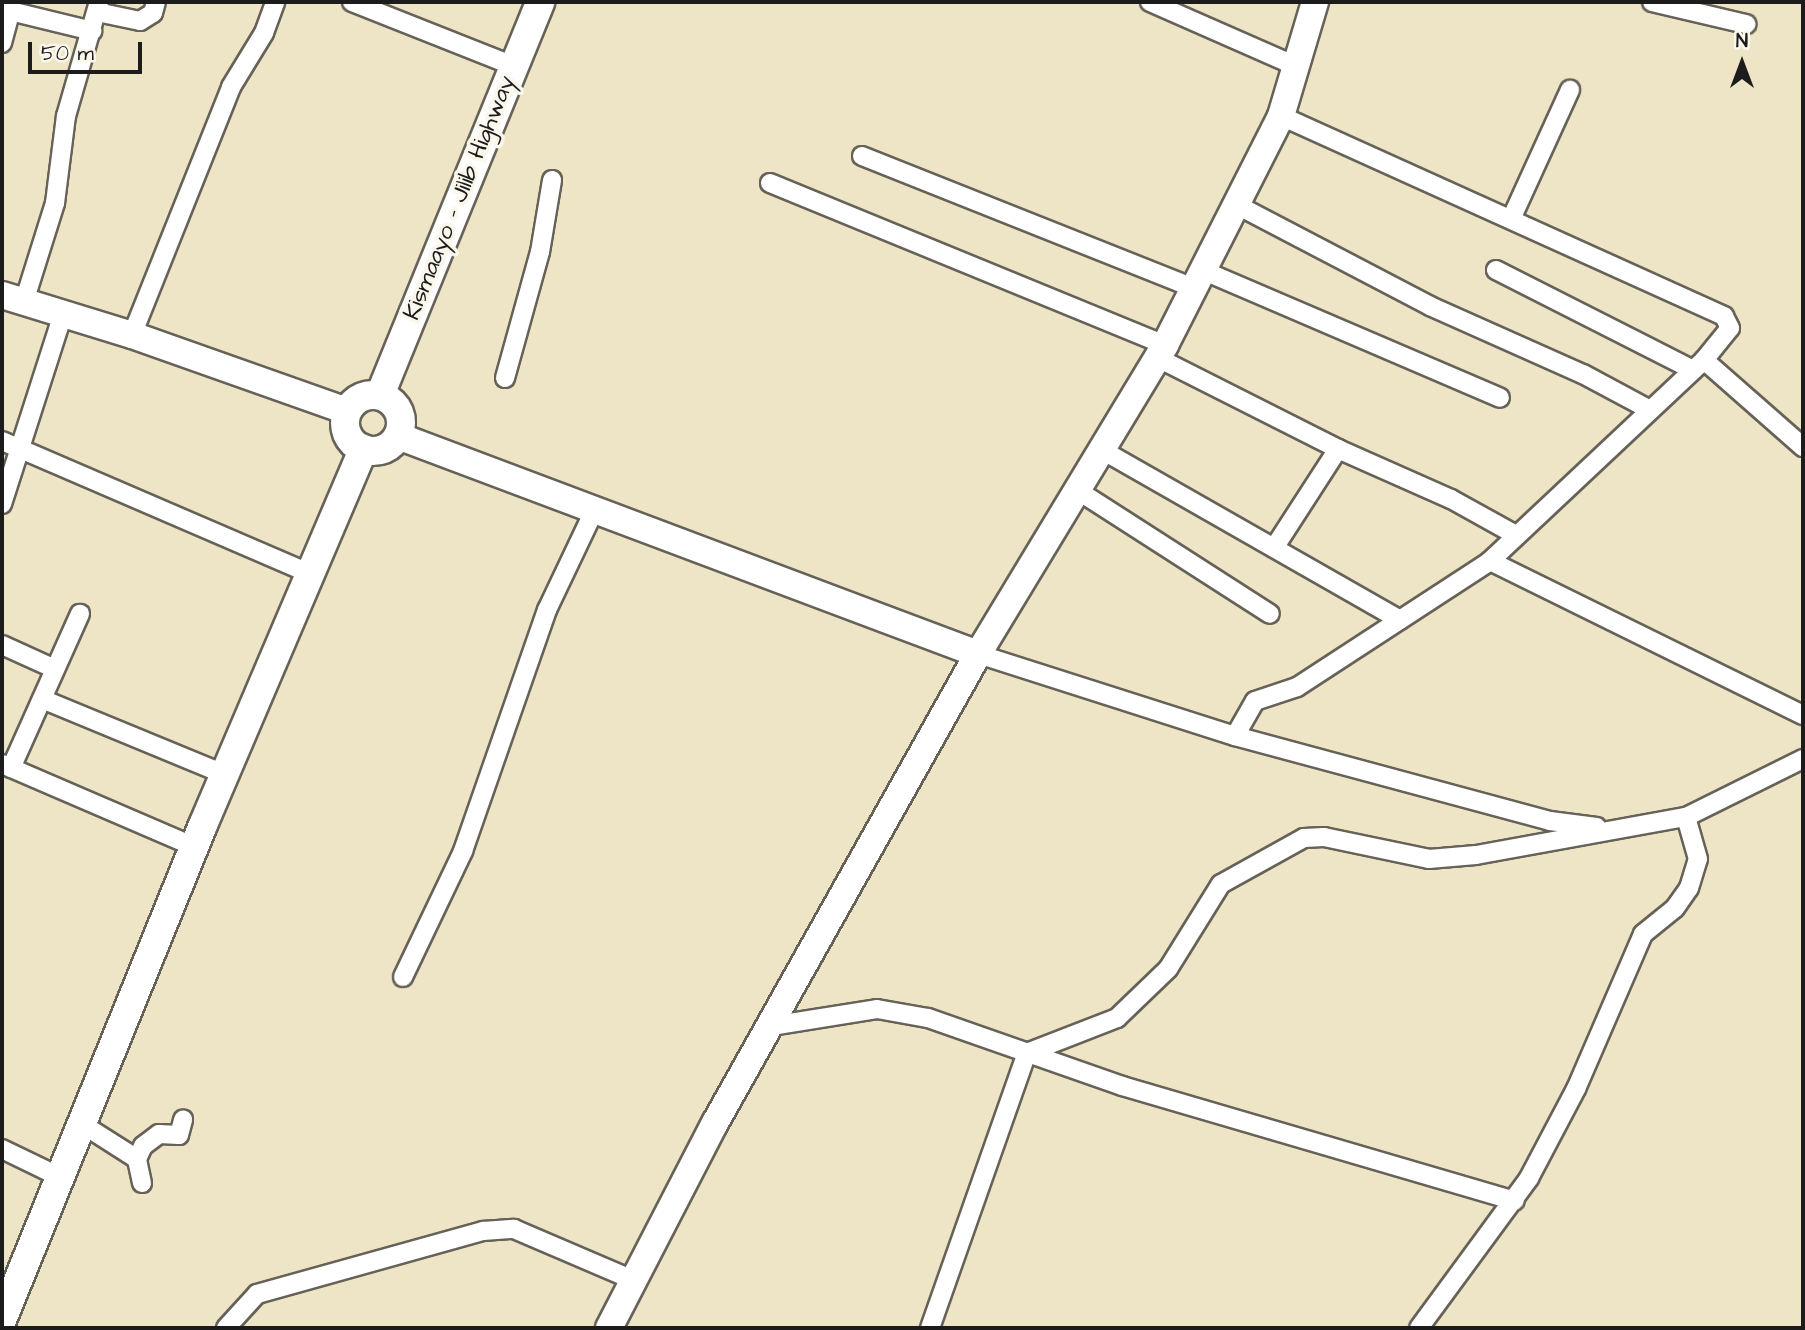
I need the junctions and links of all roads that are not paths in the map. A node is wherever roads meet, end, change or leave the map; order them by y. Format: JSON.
{"nodes":[{"id":1,"x":156,"y":2,"type":"edge"},
{"id":2,"x":275,"y":2,"type":"edge"},
{"id":3,"x":352,"y":2,"type":"edge"},
{"id":4,"x":540,"y":2,"type":"edge"},
{"id":5,"x":1150,"y":2,"type":"edge"},
{"id":6,"x":1315,"y":2,"type":"edge"},
{"id":7,"x":1652,"y":2,"type":"edge"},
{"id":8,"x":98,"y":7,"type":"edge"},
{"id":9,"x":6,"y":9,"type":"edge"},
{"id":10,"x":1746,"y":24,"type":"dead end"},
{"id":11,"x":92,"y":31,"type":"junction"},
{"id":12,"x":2,"y":43,"type":"edge"},
{"id":13,"x":514,"y":66,"type":"junction"},
{"id":14,"x":1298,"y":67,"type":"junction"},
{"id":15,"x":1570,"y":90,"type":"dead end"},
{"id":16,"x":1281,"y":116,"type":"junction"},
{"id":17,"x":862,"y":156,"type":"dead end"},
{"id":18,"x":552,"y":180,"type":"dead end"},
{"id":19,"x":770,"y":183,"type":"dead end"},
{"id":20,"x":1235,"y":204,"type":"junction"},
{"id":21,"x":1512,"y":218,"type":"junction"},
{"id":22,"x":1496,"y":270,"type":"dead end"},
{"id":23,"x":1198,"y":279,"type":"junction"},
{"id":24,"x":13,"y":299,"type":"edge"},
{"id":25,"x":63,"y":314,"type":"junction"},
{"id":26,"x":132,"y":335,"type":"junction"},
{"id":27,"x":1161,"y":351,"type":"junction"},
{"id":28,"x":1699,"y":365,"type":"junction"},
{"id":29,"x":505,"y":378,"type":"dead end"},
{"id":30,"x":380,"y":395,"type":"junction"},
{"id":31,"x":1500,"y":398,"type":"dead end"},
{"id":32,"x":1650,"y":410,"type":"junction"},
{"id":33,"x":347,"y":411,"type":"junction"},
{"id":34,"x":398,"y":436,"type":"junction"},
{"id":35,"x":2,"y":440,"type":"edge"},
{"id":36,"x":20,"y":447,"type":"junction"},
{"id":37,"x":1803,"y":447,"type":"edge"},
{"id":38,"x":363,"y":449,"type":"junction"},
{"id":39,"x":1338,"y":449,"type":"junction"},
{"id":40,"x":1102,"y":450,"type":"junction"},
{"id":41,"x":1077,"y":491,"type":"junction"},
{"id":42,"x":2,"y":504,"type":"edge"},
{"id":43,"x":595,"y":509,"type":"junction"},
{"id":44,"x":1516,"y":535,"type":"junction"},
{"id":45,"x":1274,"y":548,"type":"junction"},
{"id":46,"x":1490,"y":561,"type":"junction"},
{"id":47,"x":308,"y":573,"type":"junction"},
{"id":48,"x":80,"y":614,"type":"dead end"},
{"id":49,"x":1270,"y":614,"type":"dead end"},
{"id":50,"x":1400,"y":620,"type":"junction"},
{"id":51,"x":2,"y":645,"type":"edge"},
{"id":52,"x":978,"y":654,"type":"junction"},
{"id":53,"x":55,"y":669,"type":"junction"},
{"id":54,"x":42,"y":699,"type":"junction"},
{"id":55,"x":1803,"y":715,"type":"edge"},
{"id":56,"x":1235,"y":736,"type":"junction"},
{"id":57,"x":1803,"y":759,"type":"edge"},
{"id":58,"x":7,"y":766,"type":"edge"},
{"id":59,"x":224,"y":774,"type":"junction"},
{"id":60,"x":1686,"y":817,"type":"junction"},
{"id":61,"x":1616,"y":829,"type":"junction"},
{"id":62,"x":195,"y":847,"type":"junction"},
{"id":63,"x":403,"y":977,"type":"dead end"},
{"id":64,"x":771,"y":1026,"type":"junction"},
{"id":65,"x":1027,"y":1053,"type":"junction"},
{"id":66,"x":183,"y":1120,"type":"dead end"},
{"id":67,"x":82,"y":1124,"type":"junction"},
{"id":68,"x":2,"y":1149,"type":"edge"},
{"id":69,"x":137,"y":1159,"type":"junction"},
{"id":70,"x":61,"y":1177,"type":"junction"},
{"id":71,"x":142,"y":1183,"type":"dead end"},
{"id":72,"x":1514,"y":1201,"type":"junction"},
{"id":73,"x":632,"y":1280,"type":"junction"},
{"id":74,"x":7,"y":1291,"type":"edge"},
{"id":75,"x":2,"y":1320,"type":"edge"},
{"id":76,"x":226,"y":1328,"type":"edge"},
{"id":77,"x":609,"y":1328,"type":"edge"},
{"id":78,"x":930,"y":1328,"type":"edge"},
{"id":79,"x":1419,"y":1328,"type":"edge"}],
"edges":[{"from":1,"to":8,"type":"street"},
{"from":2,"to":26,"type":"street"},
{"from":3,"to":13,"type":"street"},
{"from":4,"to":13,"type":"main road","name":"Kismaayo - Jilib Highway"},
{"from":5,"to":14,"type":"street"},
{"from":6,"to":14,"type":"street"},
{"from":7,"to":10,"type":"street"},
{"from":8,"to":11,"type":"street"},
{"from":9,"to":11,"type":"street"},
{"from":9,"to":12,"type":"street"},
{"from":11,"to":24,"type":"street"},
{"from":13,"to":30,"type":"main road","name":"Kismaayo - Jilib Highway"},
{"from":14,"to":16,"type":"street"},
{"from":15,"to":21,"type":"street"},
{"from":16,"to":20,"type":"street"},
{"from":16,"to":21,"type":"street"},
{"from":17,"to":23,"type":"street"},
{"from":18,"to":29,"type":"street"},
{"from":19,"to":27,"type":"street"},
{"from":20,"to":23,"type":"street"},
{"from":20,"to":32,"type":"street"},
{"from":21,"to":28,"type":"street"},
{"from":22,"to":28,"type":"street"},
{"from":23,"to":27,"type":"street"},
{"from":23,"to":31,"type":"street"},
{"from":24,"to":25,"type":"street"},
{"from":25,"to":26,"type":"street"},
{"from":25,"to":36,"type":"street"},
{"from":26,"to":33,"type":"street"},
{"from":27,"to":39,"type":"street"},
{"from":27,"to":40,"type":"street"},
{"from":28,"to":32,"type":"street"},
{"from":28,"to":37,"type":"street"},
{"from":30,"to":33,"type":"main road"},
{"from":30,"to":34,"type":"main road"},
{"from":32,"to":44,"type":"street"},
{"from":33,"to":38,"type":"main road"},
{"from":34,"to":38,"type":"main road"},
{"from":34,"to":43,"type":"street"},
{"from":35,"to":36,"type":"street"},
{"from":36,"to":42,"type":"street"},
{"from":36,"to":47,"type":"street"},
{"from":38,"to":47,"type":"main road"},
{"from":39,"to":44,"type":"street"},
{"from":39,"to":45,"type":"street"},
{"from":40,"to":41,"type":"street"},
{"from":40,"to":45,"type":"street"},
{"from":41,"to":49,"type":"street"},
{"from":41,"to":52,"type":"street"},
{"from":43,"to":52,"type":"street"},
{"from":43,"to":63,"type":"street"},
{"from":44,"to":46,"type":"street"},
{"from":45,"to":50,"type":"street"},
{"from":46,"to":50,"type":"street"},
{"from":46,"to":55,"type":"street"},
{"from":47,"to":59,"type":"main road"},
{"from":48,"to":53,"type":"street"},
{"from":50,"to":56,"type":"street"},
{"from":51,"to":53,"type":"street"},
{"from":52,"to":56,"type":"street"},
{"from":52,"to":64,"type":"street"},
{"from":53,"to":54,"type":"street"},
{"from":54,"to":58,"type":"street"},
{"from":54,"to":59,"type":"street"},
{"from":56,"to":61,"type":"street"},
{"from":57,"to":60,"type":"street"},
{"from":58,"to":62,"type":"street"},
{"from":59,"to":62,"type":"main road"},
{"from":60,"to":61,"type":"street"},
{"from":60,"to":72,"type":"street"},
{"from":61,"to":65,"type":"street"},
{"from":62,"to":67,"type":"main road"},
{"from":64,"to":65,"type":"street"},
{"from":64,"to":73,"type":"street"},
{"from":65,"to":72,"type":"street"},
{"from":65,"to":78,"type":"street"},
{"from":66,"to":69,"type":"street"},
{"from":67,"to":69,"type":"street"},
{"from":67,"to":70,"type":"main road"},
{"from":68,"to":70,"type":"street"},
{"from":69,"to":71,"type":"street"},
{"from":70,"to":74,"type":"main road"},
{"from":72,"to":79,"type":"street"},
{"from":73,"to":76,"type":"street"},
{"from":73,"to":77,"type":"street"},
{"from":74,"to":75,"type":"main road"}]}
